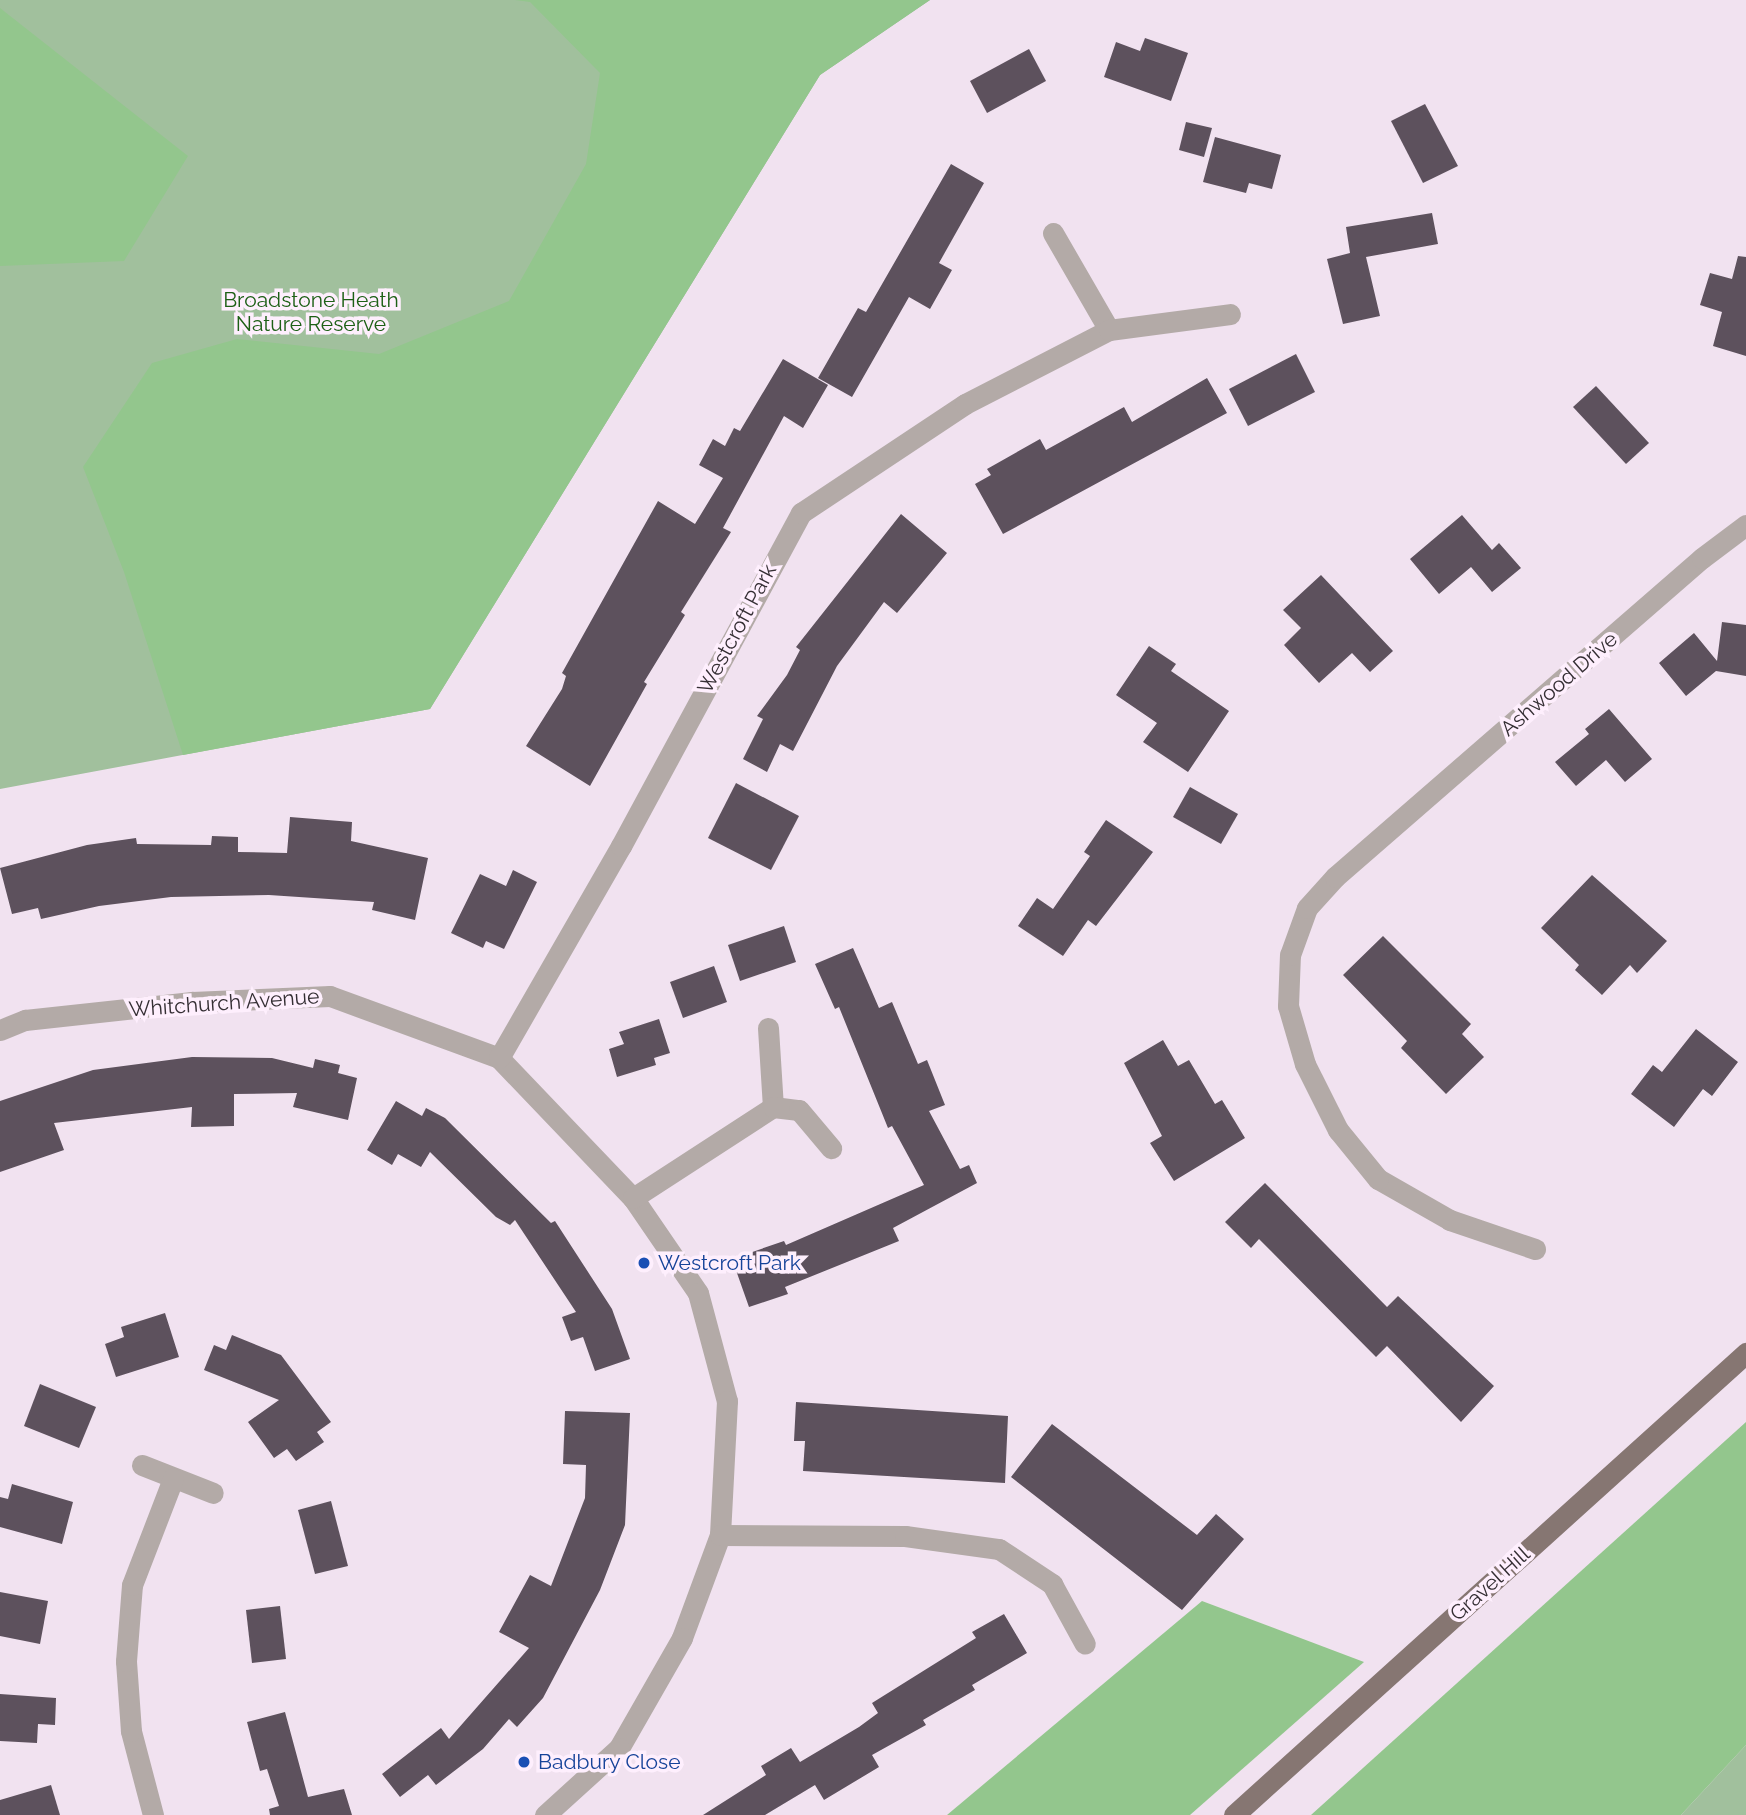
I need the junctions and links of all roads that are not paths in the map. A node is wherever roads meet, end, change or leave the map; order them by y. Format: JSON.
{"nodes":[{"id":1,"x":1053,"y":233,"type":"dead end"},
{"id":2,"x":1230,"y":314,"type":"dead end"},
{"id":3,"x":1109,"y":330,"type":"junction"},
{"id":4,"x":1746,"y":526,"type":"edge"},
{"id":5,"x":768,"y":1028,"type":"dead end"},
{"id":6,"x":0,"y":1030,"type":"edge"},
{"id":7,"x":499,"y":1058,"type":"junction"},
{"id":8,"x":774,"y":1107,"type":"junction"},
{"id":9,"x":831,"y":1148,"type":"dead end"},
{"id":10,"x":633,"y":1198,"type":"junction"},
{"id":11,"x":1535,"y":1249,"type":"dead end"},
{"id":12,"x":1746,"y":1353,"type":"edge"},
{"id":13,"x":142,"y":1465,"type":"dead end"},
{"id":14,"x":173,"y":1479,"type":"junction"},
{"id":15,"x":213,"y":1493,"type":"dead end"},
{"id":16,"x":720,"y":1535,"type":"junction"},
{"id":17,"x":1085,"y":1644,"type":"dead end"},
{"id":18,"x":153,"y":1815,"type":"edge"},
{"id":19,"x":545,"y":1815,"type":"edge"},
{"id":20,"x":1234,"y":1815,"type":"edge"}],
"edges":[{"from":1,"to":3,"type":"street"},
{"from":2,"to":3,"type":"street","name":"Westcroft Park"},
{"from":3,"to":7,"type":"street","name":"Westcroft Park"},
{"from":4,"to":11,"type":"street","name":"Ashwood Drive"},
{"from":5,"to":8,"type":"street"},
{"from":6,"to":7,"type":"street","name":"Whitchurch Avenue"},
{"from":7,"to":10,"type":"street","name":"Whitchurch Avenue"},
{"from":8,"to":9,"type":"street"},
{"from":8,"to":10,"type":"street"},
{"from":10,"to":16,"type":"street","name":"Whitchurch Avenue"},
{"from":12,"to":20,"type":"main road","name":"Gravel Hill"},
{"from":13,"to":14,"type":"street"},
{"from":14,"to":15,"type":"street"},
{"from":14,"to":18,"type":"street"},
{"from":16,"to":17,"type":"street"},
{"from":16,"to":19,"type":"street","name":"Whitchurch Avenue"}]}
